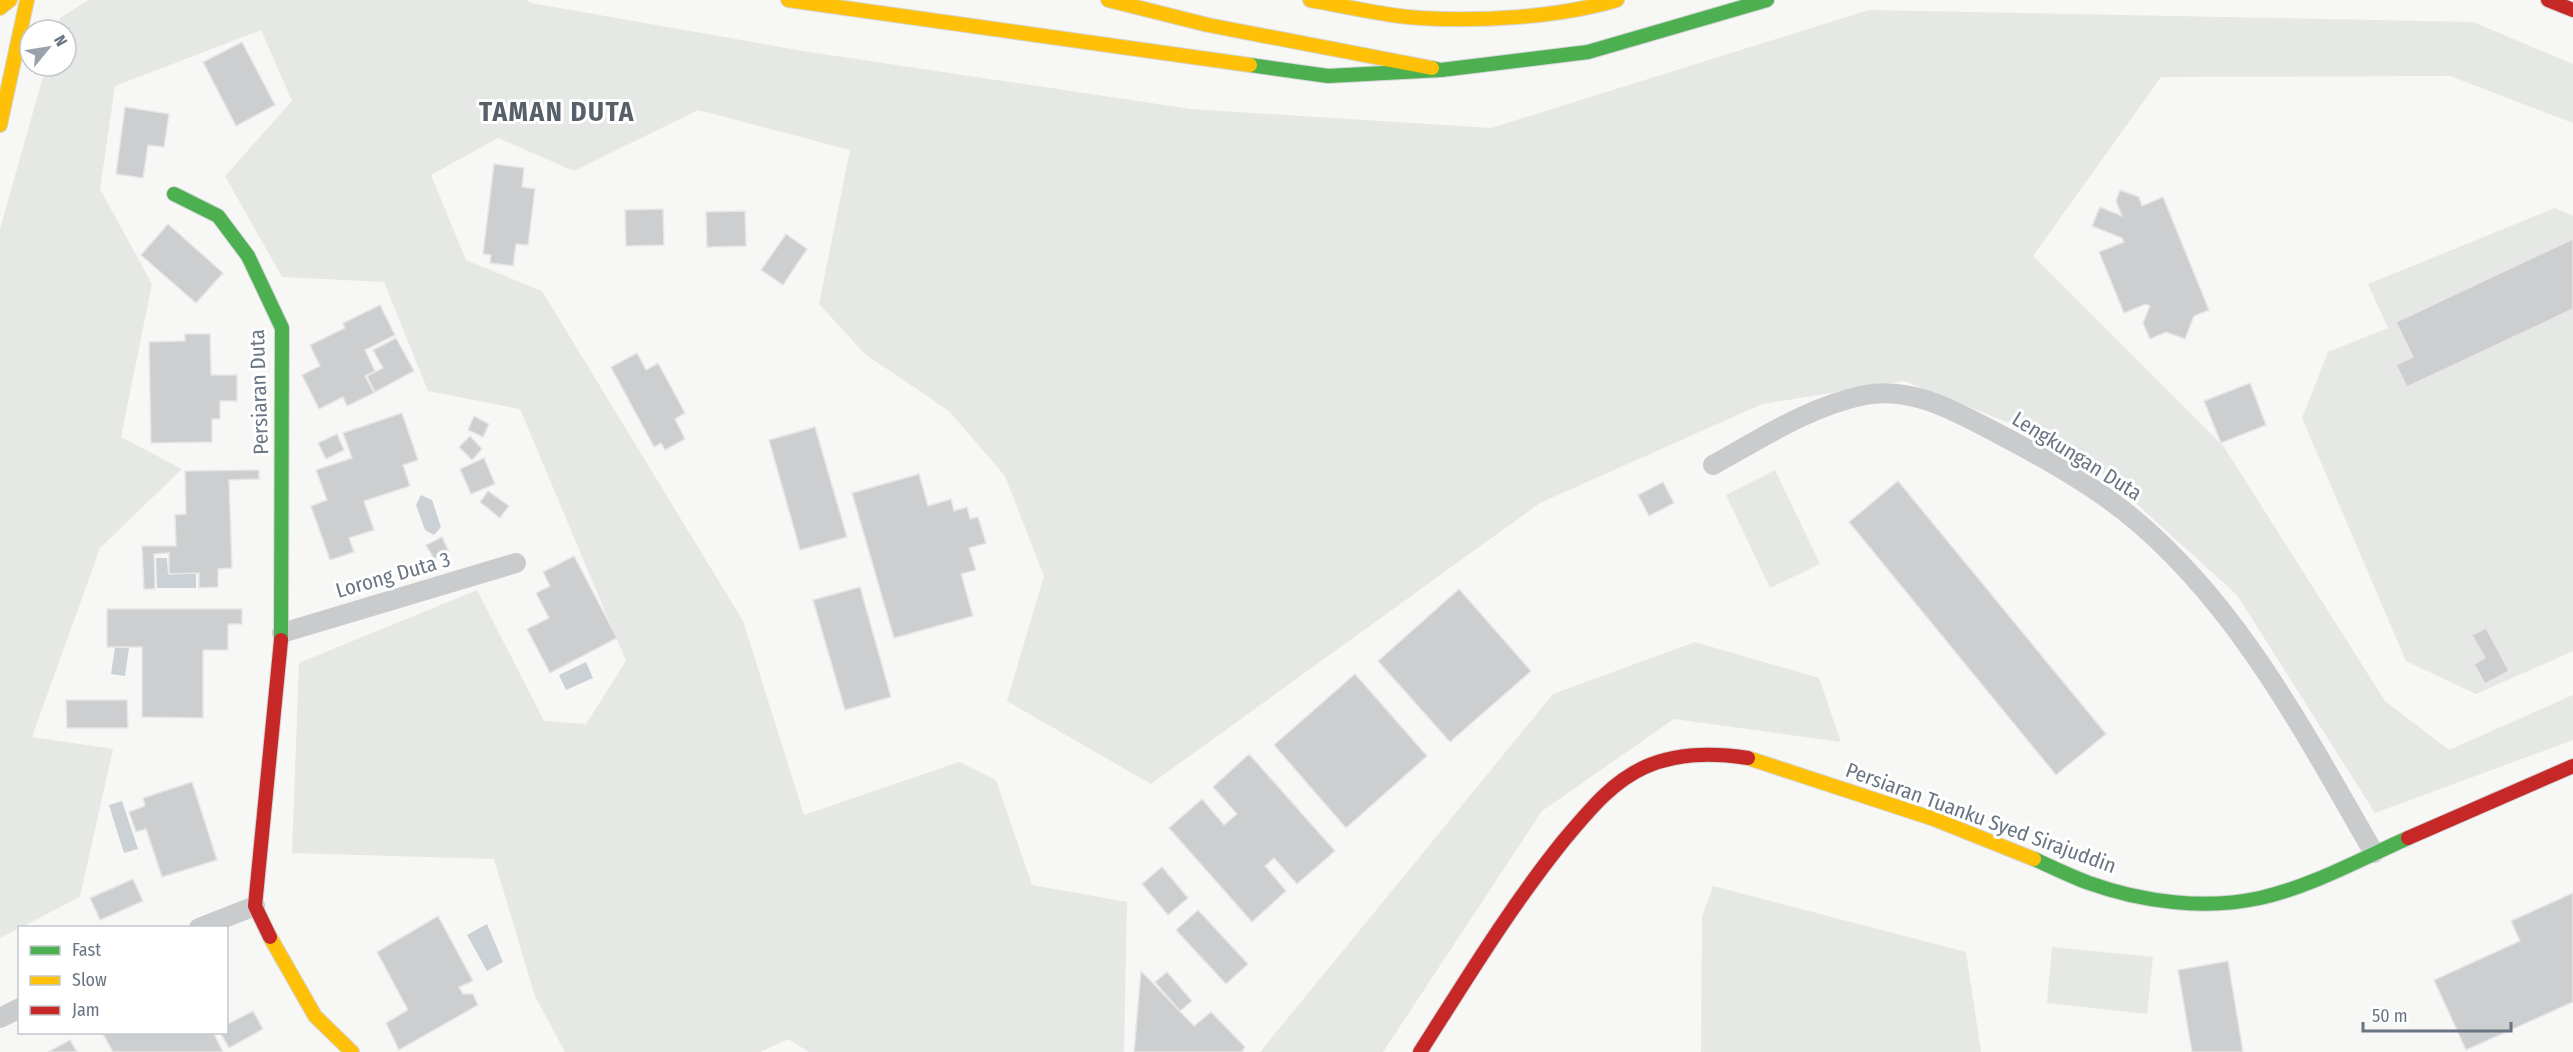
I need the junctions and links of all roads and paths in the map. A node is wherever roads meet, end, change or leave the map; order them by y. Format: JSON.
{"nodes":[{"id":1,"x":10,"y":0,"type":"edge"},
{"id":2,"x":27,"y":0,"type":"edge"},
{"id":3,"x":788,"y":0,"type":"edge"},
{"id":4,"x":1108,"y":0,"type":"edge"},
{"id":5,"x":1310,"y":0,"type":"edge"},
{"id":6,"x":1617,"y":0,"type":"edge"},
{"id":7,"x":1767,"y":0,"type":"edge"},
{"id":8,"x":2549,"y":0,"type":"edge"},
{"id":9,"x":0,"y":8,"type":"edge"},
{"id":10,"x":2573,"y":9,"type":"edge"},
{"id":11,"x":1441,"y":70,"type":"junction"},
{"id":12,"x":0,"y":125,"type":"edge"},
{"id":13,"x":174,"y":194,"type":"dead end"},
{"id":14,"x":1713,"y":465,"type":"dead end"},
{"id":15,"x":516,"y":563,"type":"dead end"},
{"id":16,"x":282,"y":633,"type":"junction"},
{"id":17,"x":2573,"y":766,"type":"edge"},
{"id":18,"x":2374,"y":853,"type":"junction"},
{"id":19,"x":255,"y":906,"type":"junction"},
{"id":20,"x":202,"y":926,"type":"edge"},
{"id":21,"x":18,"y":1009,"type":"edge"},
{"id":22,"x":0,"y":1018,"type":"edge"},
{"id":23,"x":352,"y":1052,"type":"edge"},
{"id":24,"x":1420,"y":1052,"type":"edge"}],
"edges":[{"from":1,"to":9,"type":"main road"},
{"from":2,"to":12,"type":"main road"},
{"from":3,"to":11,"type":"main road"},
{"from":4,"to":11,"type":"main road"},
{"from":5,"to":6,"type":"main road"},
{"from":7,"to":11,"type":"main road"},
{"from":8,"to":10,"type":"main road"},
{"from":13,"to":16,"type":"main road","name":"Persiaran Duta"},
{"from":14,"to":18,"type":"street","name":"Lengkungan Duta"},
{"from":15,"to":16,"type":"street","name":"Lorong Duta 3"},
{"from":16,"to":19,"type":"main road"},
{"from":17,"to":18,"type":"main road","name":"Persiaran Tuanku Syed Sirajuddin"},
{"from":18,"to":24,"type":"main road","name":"Persiaran Tuanku Syed Sirajuddin"},
{"from":19,"to":20,"type":"street"},
{"from":19,"to":23,"type":"main road"},
{"from":21,"to":22,"type":"street"}]}
